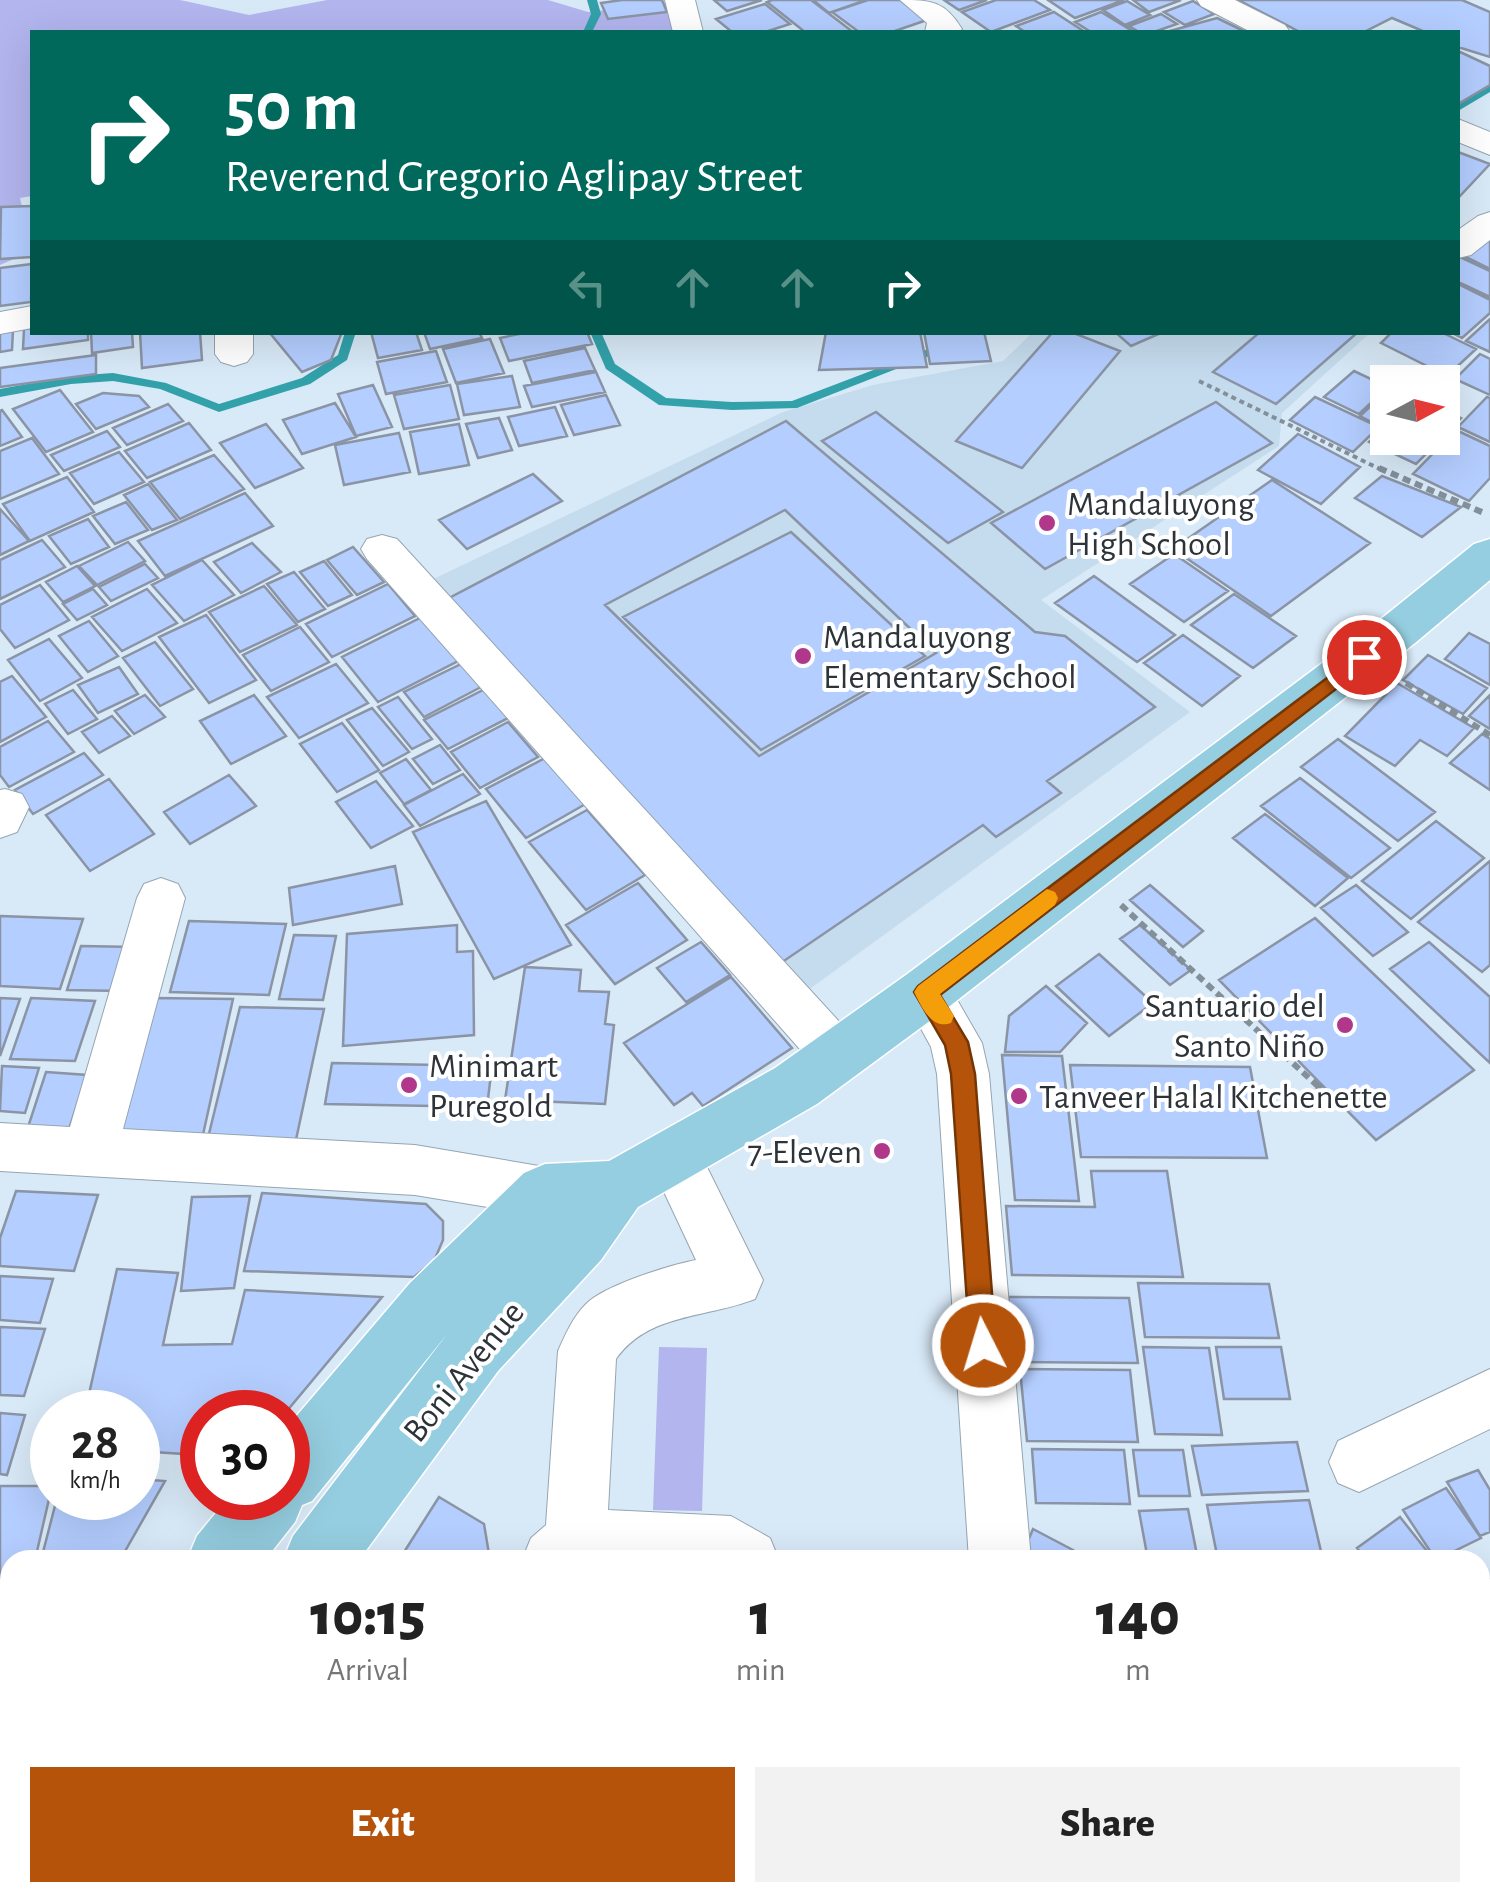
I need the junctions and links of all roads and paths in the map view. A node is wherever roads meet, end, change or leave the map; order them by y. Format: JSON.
{"nodes":[{"id":1,"x":680,"y":0,"type":"edge"},
{"id":2,"x":915,"y":0,"type":"edge"},
{"id":3,"x":1212,"y":0,"type":"edge"},
{"id":4,"x":688,"y":30,"type":"edge"},
{"id":5,"x":944,"y":30,"type":"edge"},
{"id":6,"x":1270,"y":30,"type":"edge"},
{"id":7,"x":1490,"y":223,"type":"edge"},
{"id":8,"x":1460,"y":245,"type":"edge"},
{"id":9,"x":30,"y":317,"type":"edge"},
{"id":10,"x":0,"y":323,"type":"edge"},
{"id":11,"x":1199,"y":381,"type":"dead end"},
{"id":12,"x":1490,"y":515,"type":"edge"},
{"id":13,"x":382,"y":549,"type":"dead end"},
{"id":14,"x":1483,"y":570,"type":"edge"},
{"id":15,"x":1364,"y":657,"type":"junction"},
{"id":16,"x":1490,"y":735,"type":"edge"},
{"id":17,"x":1083,"y":870,"type":"junction"},
{"id":18,"x":162,"y":898,"type":"dead end"},
{"id":19,"x":926,"y":992,"type":"junction"},
{"id":20,"x":838,"y":1056,"type":"junction"},
{"id":21,"x":1321,"y":1089,"type":"dead end"},
{"id":22,"x":0,"y":1146,"type":"edge"},
{"id":23,"x":88,"y":1154,"type":"junction"},
{"id":24,"x":675,"y":1158,"type":"junction"},
{"id":25,"x":580,"y":1207,"type":"junction"},
{"id":26,"x":1490,"y":1398,"type":"edge"},
{"id":27,"x":310,"y":1451,"type":"edge"},
{"id":28,"x":1359,"y":1462,"type":"dead end"},
{"id":29,"x":253,"y":1520,"type":"edge"},
{"id":30,"x":229,"y":1550,"type":"edge"},
{"id":31,"x":324,"y":1550,"type":"edge"},
{"id":32,"x":565,"y":1550,"type":"edge"},
{"id":33,"x":736,"y":1550,"type":"edge"},
{"id":34,"x":999,"y":1550,"type":"edge"}],
"edges":[{"from":1,"to":4,"type":"street"},
{"from":2,"to":5,"type":"street"},
{"from":3,"to":6,"type":"street"},
{"from":7,"to":8,"type":"street"},
{"from":9,"to":10,"type":"street"},
{"from":11,"to":12,"type":"path"},
{"from":13,"to":20,"type":"street"},
{"from":14,"to":15,"type":"main road"},
{"from":15,"to":16,"type":"path"},
{"from":15,"to":17,"type":"main road"},
{"from":17,"to":19,"type":"main road"},
{"from":17,"to":21,"type":"path"},
{"from":18,"to":23,"type":"street"},
{"from":19,"to":20,"type":"main road"},
{"from":19,"to":34,"type":"street"},
{"from":20,"to":24,"type":"main road"},
{"from":22,"to":23,"type":"street"},
{"from":23,"to":25,"type":"street"},
{"from":24,"to":25,"type":"main road"},
{"from":24,"to":32,"type":"street"},
{"from":25,"to":27,"type":"main road","name":"Boni Avenue"},
{"from":25,"to":31,"type":"main road","name":"Boni Avenue"},
{"from":26,"to":28,"type":"street"},
{"from":29,"to":30,"type":"main road"},
{"from":32,"to":33,"type":"street"}]}
